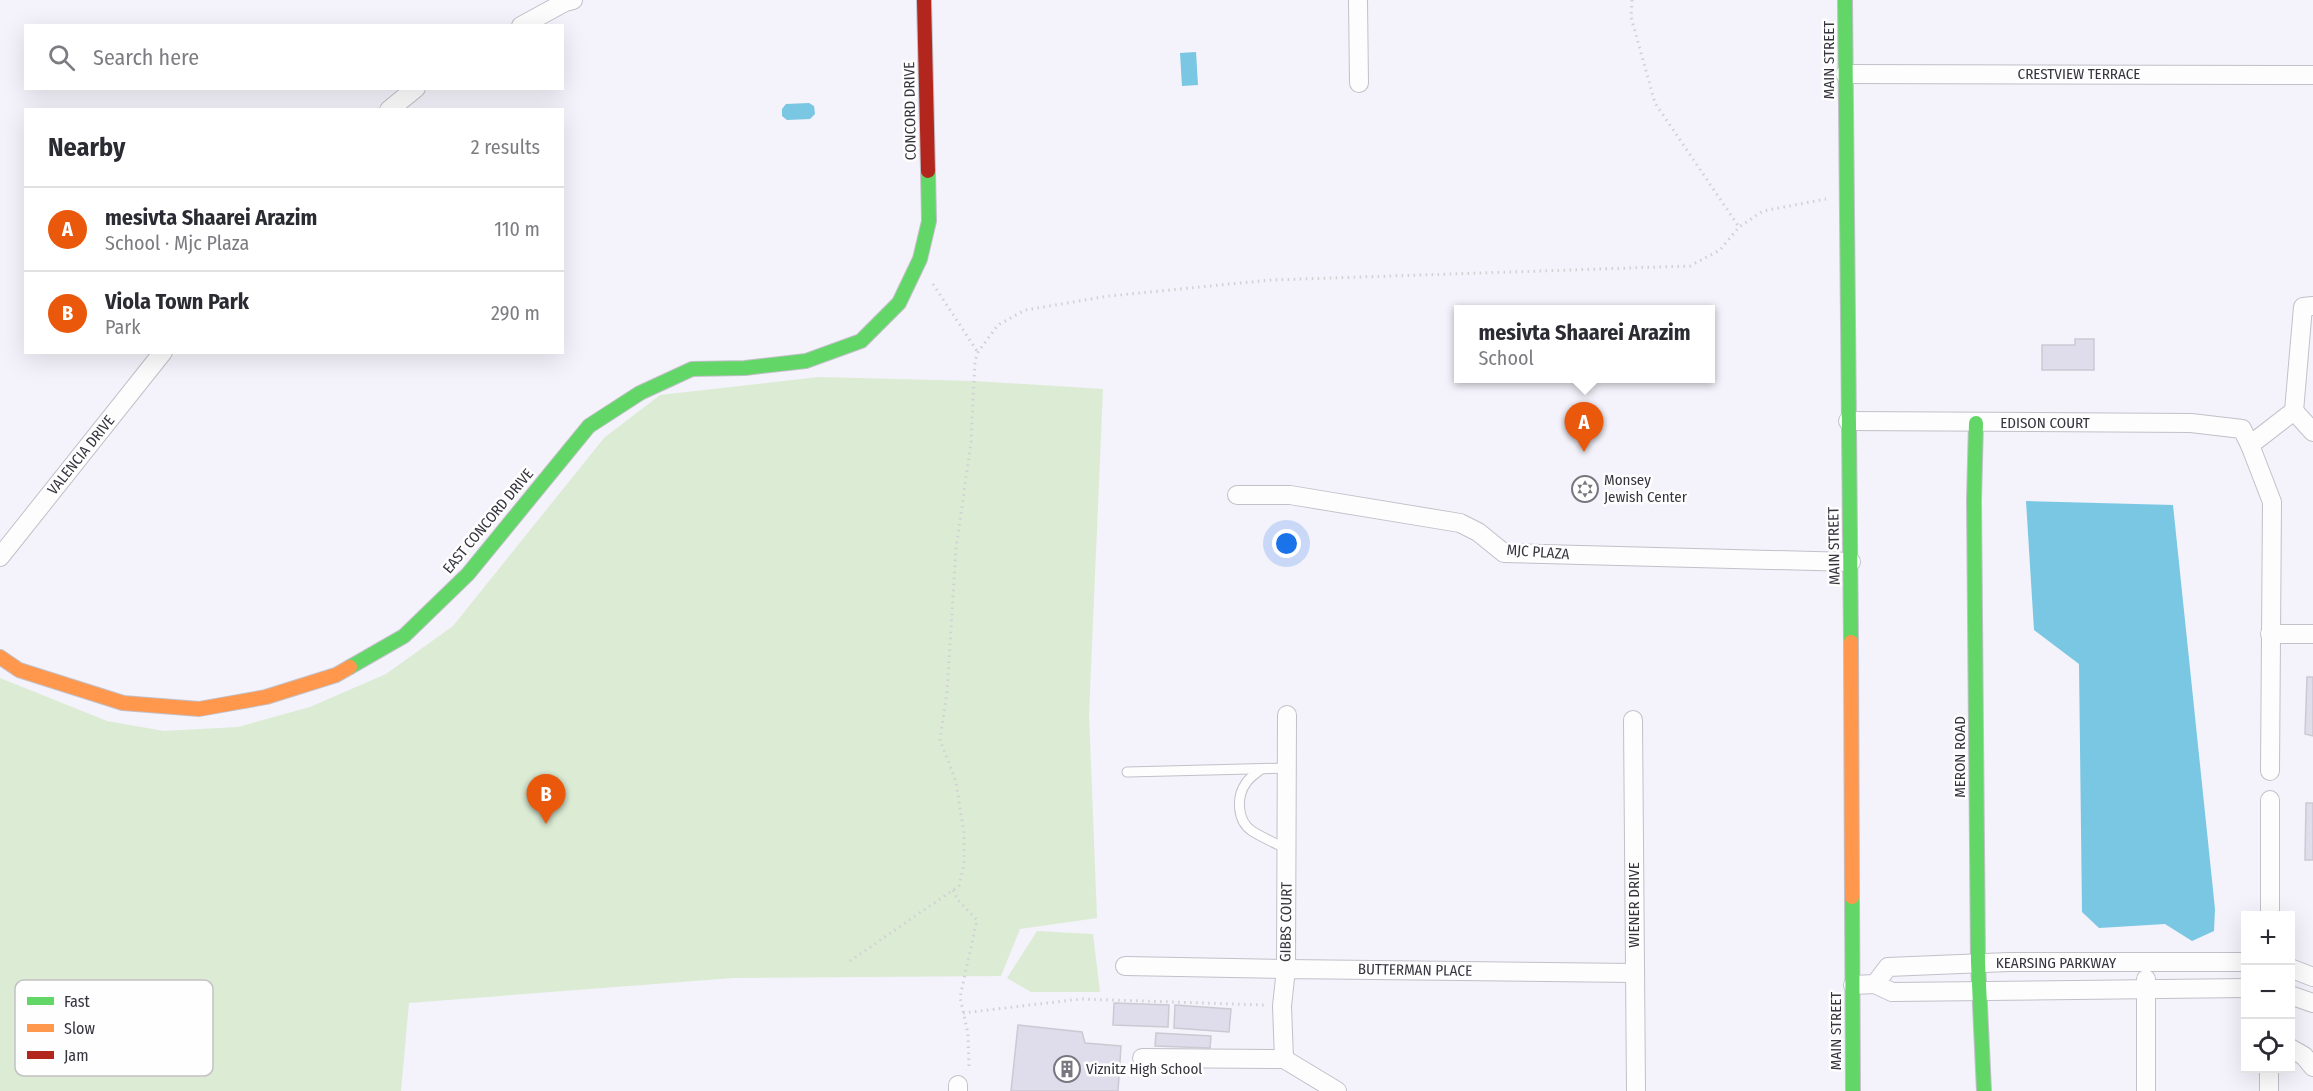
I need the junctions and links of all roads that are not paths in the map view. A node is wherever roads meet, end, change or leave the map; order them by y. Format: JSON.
{"nodes":[{"id":1,"x":573,"y":0,"type":"edge"},
{"id":2,"x":924,"y":0,"type":"edge"},
{"id":3,"x":1358,"y":0,"type":"edge"},
{"id":4,"x":1845,"y":0,"type":"edge"},
{"id":5,"x":525,"y":24,"type":"edge"},
{"id":6,"x":1845,"y":74,"type":"junction"},
{"id":7,"x":2313,"y":75,"type":"edge"},
{"id":8,"x":1359,"y":83,"type":"dead end"},
{"id":9,"x":413,"y":90,"type":"edge"},
{"id":10,"x":391,"y":108,"type":"edge"},
{"id":11,"x":929,"y":220,"type":"joint"},
{"id":12,"x":2313,"y":306,"type":"edge"},
{"id":13,"x":161,"y":354,"type":"edge"},
{"id":14,"x":2294,"y":411,"type":"junction"},
{"id":15,"x":1848,"y":421,"type":"junction"},
{"id":16,"x":1976,"y":423,"type":"junction"},
{"id":17,"x":2313,"y":432,"type":"edge"},
{"id":18,"x":2250,"y":446,"type":"junction"},
{"id":19,"x":1237,"y":495,"type":"dead end"},
{"id":20,"x":0,"y":557,"type":"edge"},
{"id":21,"x":1851,"y":562,"type":"junction"},
{"id":22,"x":2271,"y":634,"type":"junction"},
{"id":23,"x":2313,"y":634,"type":"edge"},
{"id":24,"x":0,"y":657,"type":"edge"},
{"id":25,"x":1287,"y":715,"type":"dead end"},
{"id":26,"x":1633,"y":720,"type":"dead end"},
{"id":27,"x":1287,"y":768,"type":"junction"},
{"id":28,"x":1260,"y":770,"type":"junction"},
{"id":29,"x":2270,"y":771,"type":"dead end"},
{"id":30,"x":1126,"y":772,"type":"dead end"},
{"id":31,"x":2270,"y":800,"type":"dead end"},
{"id":32,"x":1287,"y":849,"type":"junction"},
{"id":33,"x":2270,"y":911,"type":"edge"},
{"id":34,"x":2146,"y":962,"type":"junction"},
{"id":35,"x":2241,"y":962,"type":"edge"},
{"id":36,"x":1978,"y":963,"type":"junction"},
{"id":37,"x":1125,"y":966,"type":"dead end"},
{"id":38,"x":1286,"y":969,"type":"junction"},
{"id":39,"x":2295,"y":970,"type":"edge"},
{"id":40,"x":1634,"y":973,"type":"junction"},
{"id":41,"x":2313,"y":977,"type":"edge"},
{"id":42,"x":1875,"y":984,"type":"junction"},
{"id":43,"x":1853,"y":985,"type":"junction"},
{"id":44,"x":2241,"y":988,"type":"edge"},
{"id":45,"x":2147,"y":989,"type":"junction"},
{"id":46,"x":1980,"y":990,"type":"junction"},
{"id":47,"x":2295,"y":997,"type":"edge"},
{"id":48,"x":2313,"y":1003,"type":"edge"},
{"id":49,"x":2295,"y":1051,"type":"edge"},
{"id":50,"x":1142,"y":1058,"type":"dead end"},
{"id":51,"x":1284,"y":1059,"type":"junction"},
{"id":52,"x":2313,"y":1067,"type":"edge"},
{"id":53,"x":2270,"y":1073,"type":"edge"},
{"id":54,"x":1337,"y":1091,"type":"edge"},
{"id":55,"x":1636,"y":1091,"type":"edge"},
{"id":56,"x":1853,"y":1091,"type":"edge"},
{"id":57,"x":1984,"y":1091,"type":"edge"},
{"id":58,"x":2146,"y":1091,"type":"edge"},
{"id":59,"x":2269,"y":1091,"type":"edge"}],
"edges":[{"from":1,"to":5,"type":"street"},
{"from":2,"to":11,"type":"street","name":"CONCORD DRIVE"},
{"from":3,"to":8,"type":"street"},
{"from":4,"to":6,"type":"street","name":"MAIN STREET"},
{"from":6,"to":7,"type":"street","name":"CRESTVIEW TERRACE"},
{"from":6,"to":15,"type":"street","name":"MAIN STREET"},
{"from":9,"to":10,"type":"street"},
{"from":11,"to":24,"type":"street","name":"EAST CONCORD DRIVE"},
{"from":12,"to":14,"type":"street"},
{"from":13,"to":20,"type":"street","name":"VALENCIA DRIVE"},
{"from":14,"to":17,"type":"street"},
{"from":14,"to":18,"type":"street"},
{"from":15,"to":16,"type":"street","name":"EDISON COURT"},
{"from":15,"to":21,"type":"street","name":"MAIN STREET"},
{"from":16,"to":18,"type":"street","name":"EDISON COURT"},
{"from":16,"to":36,"type":"street","name":"MERON ROAD"},
{"from":18,"to":22,"type":"street"},
{"from":19,"to":21,"type":"street","name":"MJC PLAZA"},
{"from":21,"to":43,"type":"street","name":"MAIN STREET"},
{"from":22,"to":23,"type":"street"},
{"from":22,"to":29,"type":"street"},
{"from":25,"to":27,"type":"street","name":"GIBBS COURT"},
{"from":26,"to":40,"type":"street","name":"WIENER DRIVE"},
{"from":27,"to":28,"type":"lane"},
{"from":27,"to":32,"type":"street","name":"GIBBS COURT"},
{"from":28,"to":30,"type":"lane"},
{"from":28,"to":32,"type":"lane"},
{"from":31,"to":33,"type":"street"},
{"from":32,"to":38,"type":"street","name":"GIBBS COURT"},
{"from":34,"to":35,"type":"street","name":"KEARSING PARKWAY"},
{"from":34,"to":36,"type":"street","name":"KEARSING PARKWAY"},
{"from":34,"to":45,"type":"street"},
{"from":36,"to":42,"type":"street","name":"KEARSING PARKWAY"},
{"from":36,"to":46,"type":"street","name":"MERON ROAD"},
{"from":37,"to":38,"type":"street","name":"GIBBS COURT"},
{"from":38,"to":40,"type":"street","name":"BUTTERMAN PLACE"},
{"from":38,"to":51,"type":"street"},
{"from":39,"to":41,"type":"street"},
{"from":40,"to":55,"type":"street","name":"WIENER DRIVE"},
{"from":42,"to":43,"type":"street","name":"KEARSING PARKWAY"},
{"from":42,"to":46,"type":"street","name":"KEARSING PARKWAY"},
{"from":43,"to":56,"type":"street","name":"MAIN STREET"},
{"from":44,"to":45,"type":"street","name":"KEARSING PARKWAY"},
{"from":45,"to":46,"type":"street","name":"KEARSING PARKWAY"},
{"from":45,"to":58,"type":"street"},
{"from":46,"to":57,"type":"street","name":"MERON ROAD"},
{"from":47,"to":48,"type":"street"},
{"from":49,"to":52,"type":"street"},
{"from":50,"to":51,"type":"street"},
{"from":51,"to":54,"type":"street"},
{"from":53,"to":59,"type":"street"}]}
